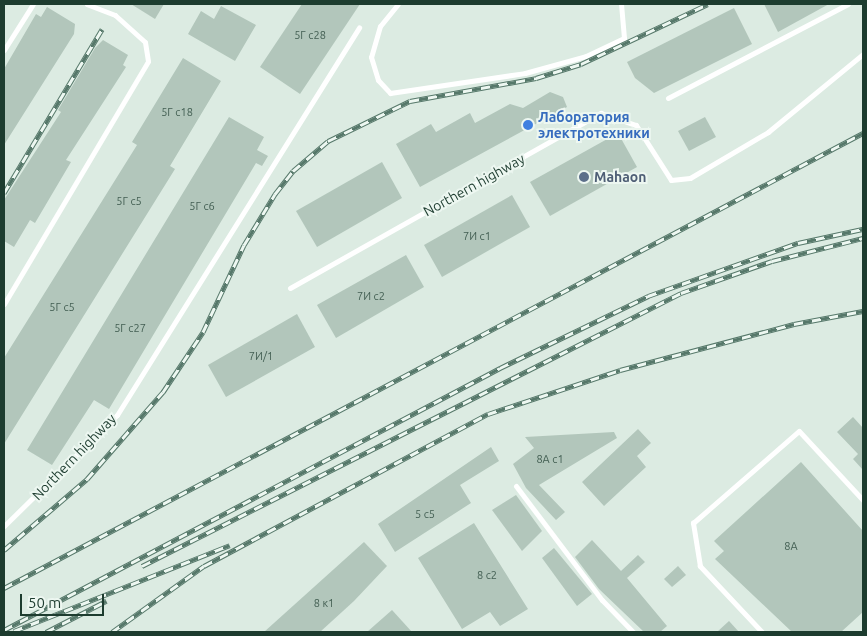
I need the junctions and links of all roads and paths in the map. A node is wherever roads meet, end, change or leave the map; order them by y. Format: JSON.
{"nodes":[{"id":1,"x":33,"y":4,"type":"edge"},
{"id":2,"x":87,"y":4,"type":"edge"},
{"id":3,"x":398,"y":4,"type":"edge"},
{"id":4,"x":621,"y":4,"type":"edge"},
{"id":5,"x":848,"y":4,"type":"edge"},
{"id":6,"x":359,"y":27,"type":"dead end"},
{"id":7,"x":4,"y":50,"type":"edge"},
{"id":8,"x":863,"y":54,"type":"edge"},
{"id":9,"x":668,"y":98,"type":"dead end"},
{"id":10,"x":290,"y":288,"type":"dead end"},
{"id":11,"x":4,"y":304,"type":"edge"},
{"id":12,"x":516,"y":486,"type":"dead end"},
{"id":13,"x":863,"y":500,"type":"edge"},
{"id":14,"x":4,"y":526,"type":"edge"},
{"id":15,"x":633,"y":632,"type":"edge"},
{"id":16,"x":762,"y":632,"type":"edge"}],
"edges":[{"from":1,"to":7,"type":"lane"},
{"from":2,"to":11,"type":"lane"},
{"from":3,"to":4,"type":"lane"},
{"from":5,"to":9,"type":"lane"},
{"from":6,"to":14,"type":"lane","name":"Northern highway"},
{"from":8,"to":10,"type":"lane","name":"Northern highway"},
{"from":12,"to":15,"type":"lane"},
{"from":13,"to":16,"type":"lane"}]}
